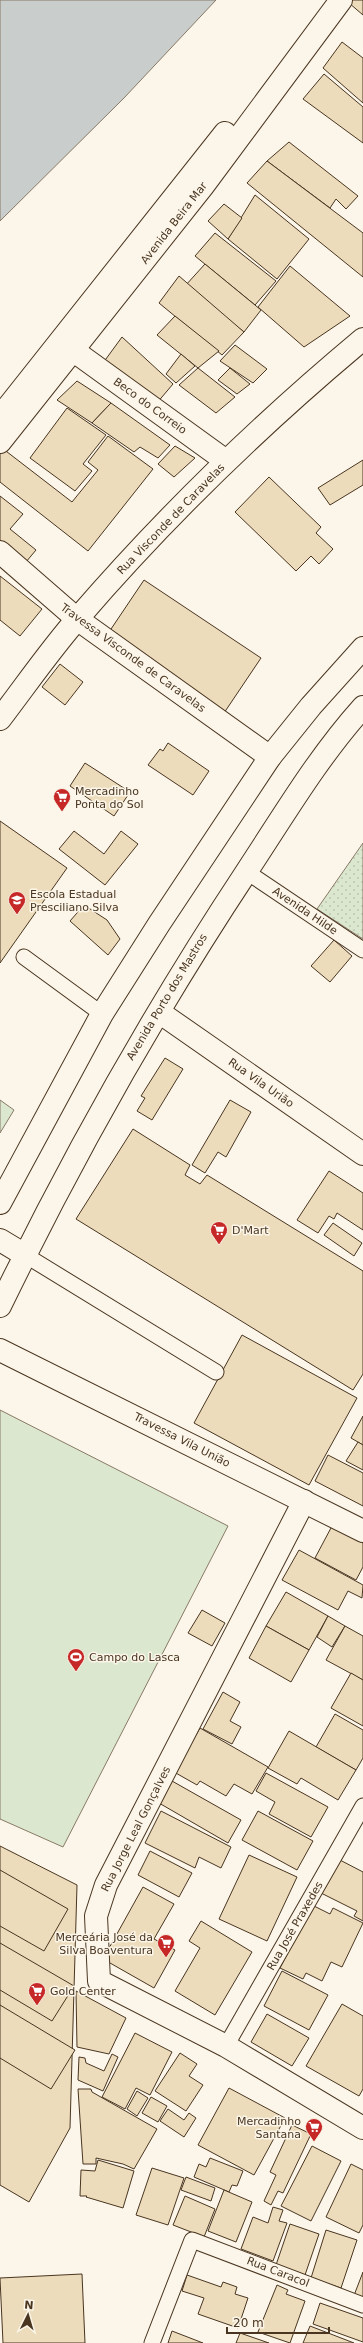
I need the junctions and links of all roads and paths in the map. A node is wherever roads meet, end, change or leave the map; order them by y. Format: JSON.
{"nodes":[{"id":1,"x":326,"y":0,"type":"edge"},
{"id":2,"x":341,"y":0,"type":"edge"},
{"id":3,"x":363,"y":339,"type":"edge"},
{"id":4,"x":74,"y":351,"type":"junction"},
{"id":5,"x":0,"y":416,"type":"edge"},
{"id":6,"x":0,"y":442,"type":"edge"},
{"id":7,"x":226,"y":461,"type":"junction"},
{"id":8,"x":0,"y":552,"type":"edge"},
{"id":9,"x":77,"y":619,"type":"junction"},
{"id":10,"x":363,"y":648,"type":"edge"},
{"id":11,"x":363,"y":707,"type":"edge"},
{"id":12,"x":0,"y":719,"type":"edge"},
{"id":13,"x":270,"y":757,"type":"junction"},
{"id":14,"x":247,"y":872,"type":"junction"},
{"id":15,"x":363,"y":950,"type":"edge"},
{"id":16,"x":24,"y":958,"type":"dead end"},
{"id":17,"x":159,"y":1012,"type":"junction"},
{"id":18,"x":102,"y":1014,"type":"junction"},
{"id":19,"x":363,"y":1154,"type":"edge"},
{"id":20,"x":0,"y":1203,"type":"edge"},
{"id":21,"x":0,"y":1240,"type":"edge"},
{"id":22,"x":25,"y":1255,"type":"junction"},
{"id":23,"x":0,"y":1306,"type":"edge"},
{"id":24,"x":0,"y":1350,"type":"edge"},
{"id":25,"x":216,"y":1372,"type":"dead end"},
{"id":26,"x":304,"y":1501,"type":"junction"},
{"id":27,"x":363,"y":1531,"type":"edge"},
{"id":28,"x":363,"y":1806,"type":"edge"},
{"id":29,"x":226,"y":2046,"type":"junction"},
{"id":30,"x":363,"y":2128,"type":"edge"},
{"id":31,"x":363,"y":2305,"type":"edge"},
{"id":32,"x":152,"y":2343,"type":"edge"}],
"edges":[{"from":1,"to":5,"type":"street"},
{"from":2,"to":4,"type":"street","name":"Avenida Beira Mar"},
{"from":3,"to":7,"type":"street","name":"Rua Visconde de Caravelas"},
{"from":4,"to":6,"type":"street","name":"Avenida Beira Mar"},
{"from":4,"to":7,"type":"street","name":"Beco do Correio"},
{"from":7,"to":9,"type":"street","name":"Rua Visconde de Caravelas"},
{"from":8,"to":9,"type":"street","name":"Travessa Visconde de Caravelas"},
{"from":9,"to":12,"type":"street","name":"Rua Visconde de Caravelas"},
{"from":9,"to":13,"type":"street","name":"Travessa Visconde de Caravelas"},
{"from":10,"to":13,"type":"street"},
{"from":11,"to":14,"type":"street","name":"Avenida Porto dos Mastros"},
{"from":13,"to":18,"type":"street"},
{"from":14,"to":15,"type":"lane","name":"Avenida Hilde"},
{"from":14,"to":17,"type":"street","name":"Avenida Porto dos Mastros"},
{"from":16,"to":18,"type":"lane"},
{"from":17,"to":19,"type":"street","name":"Rua Vila Urião"},
{"from":17,"to":22,"type":"street","name":"Avenida Porto dos Mastros"},
{"from":18,"to":20,"type":"street"},
{"from":21,"to":22,"type":"street"},
{"from":22,"to":23,"type":"street","name":"Avenida Porto dos Mastros"},
{"from":22,"to":25,"type":"lane"},
{"from":24,"to":26,"type":"street","name":"Travessa Vila União"},
{"from":26,"to":27,"type":"street","name":"Travessa Vila União"},
{"from":26,"to":29,"type":"street","name":"Rua Jorge Leal Gonçalves"},
{"from":28,"to":29,"type":"lane","name":"Rua José Praxedes"},
{"from":29,"to":30,"type":"street","name":"Rua Jorge Leal Gonçalves"},
{"from":31,"to":32,"type":"lane","name":"Rua Caracol"}]}
